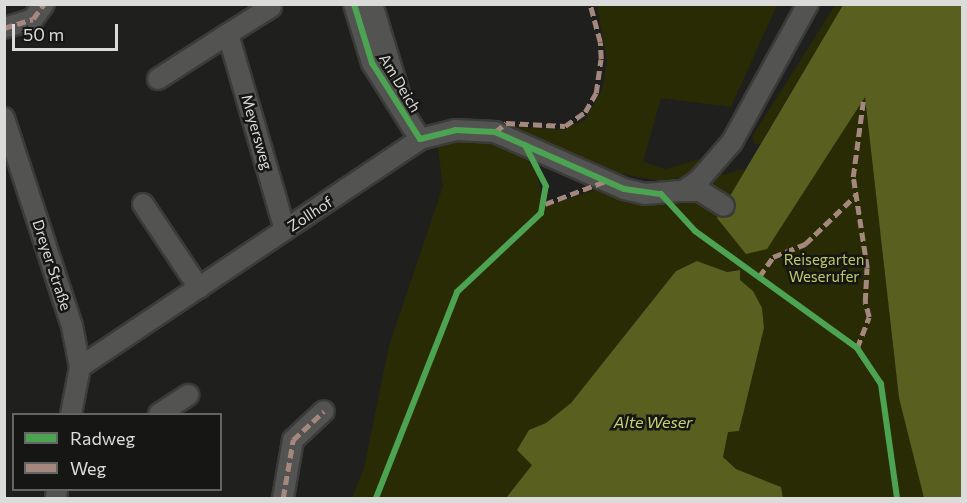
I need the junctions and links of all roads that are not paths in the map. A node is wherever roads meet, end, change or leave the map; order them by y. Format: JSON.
{"nodes":[{"id":1,"x":44,"y":4,"type":"edge"},
{"id":2,"x":354,"y":4,"type":"edge"},
{"id":3,"x":372,"y":4,"type":"edge"},
{"id":4,"x":808,"y":4,"type":"edge"},
{"id":5,"x":271,"y":7,"type":"dead end"},
{"id":6,"x":4,"y":28,"type":"edge"},
{"id":7,"x":228,"y":34,"type":"junction"},
{"id":8,"x":158,"y":79,"type":"dead end"},
{"id":9,"x":4,"y":118,"type":"edge"},
{"id":10,"x":409,"y":121,"type":"junction"},
{"id":11,"x":420,"y":139,"type":"junction"},
{"id":12,"x":683,"y":191,"type":"junction"},
{"id":13,"x":143,"y":204,"type":"dead end"},
{"id":14,"x":723,"y":206,"type":"dead end"},
{"id":15,"x":285,"y":230,"type":"junction"},
{"id":16,"x":199,"y":288,"type":"junction"},
{"id":17,"x":80,"y":367,"type":"junction"},
{"id":18,"x":188,"y":395,"type":"dead end"},
{"id":19,"x":324,"y":411,"type":"dead end"},
{"id":20,"x":71,"y":413,"type":"edge"},
{"id":21,"x":161,"y":413,"type":"edge"},
{"id":22,"x":283,"y":498,"type":"edge"}],
"edges":[{"from":1,"to":6,"type":"street"},
{"from":2,"to":10,"type":"street","name":"Am Deich"},
{"from":3,"to":10,"type":"street"},
{"from":4,"to":12,"type":"street"},
{"from":5,"to":7,"type":"street"},
{"from":7,"to":8,"type":"street"},
{"from":7,"to":15,"type":"street","name":"Meyersweg"},
{"from":9,"to":17,"type":"street","name":"Dreyer Straße"},
{"from":10,"to":11,"type":"street","name":"Am Deich"},
{"from":11,"to":12,"type":"street","name":"Zollhof"},
{"from":11,"to":15,"type":"street","name":"Zollhof"},
{"from":12,"to":14,"type":"street","name":"Zollhof"},
{"from":13,"to":16,"type":"street"},
{"from":15,"to":16,"type":"street","name":"Zollhof"},
{"from":16,"to":17,"type":"street","name":"Zollhof"},
{"from":17,"to":20,"type":"street","name":"Dreyer Straße"},
{"from":18,"to":21,"type":"street"},
{"from":19,"to":22,"type":"street"}]}
